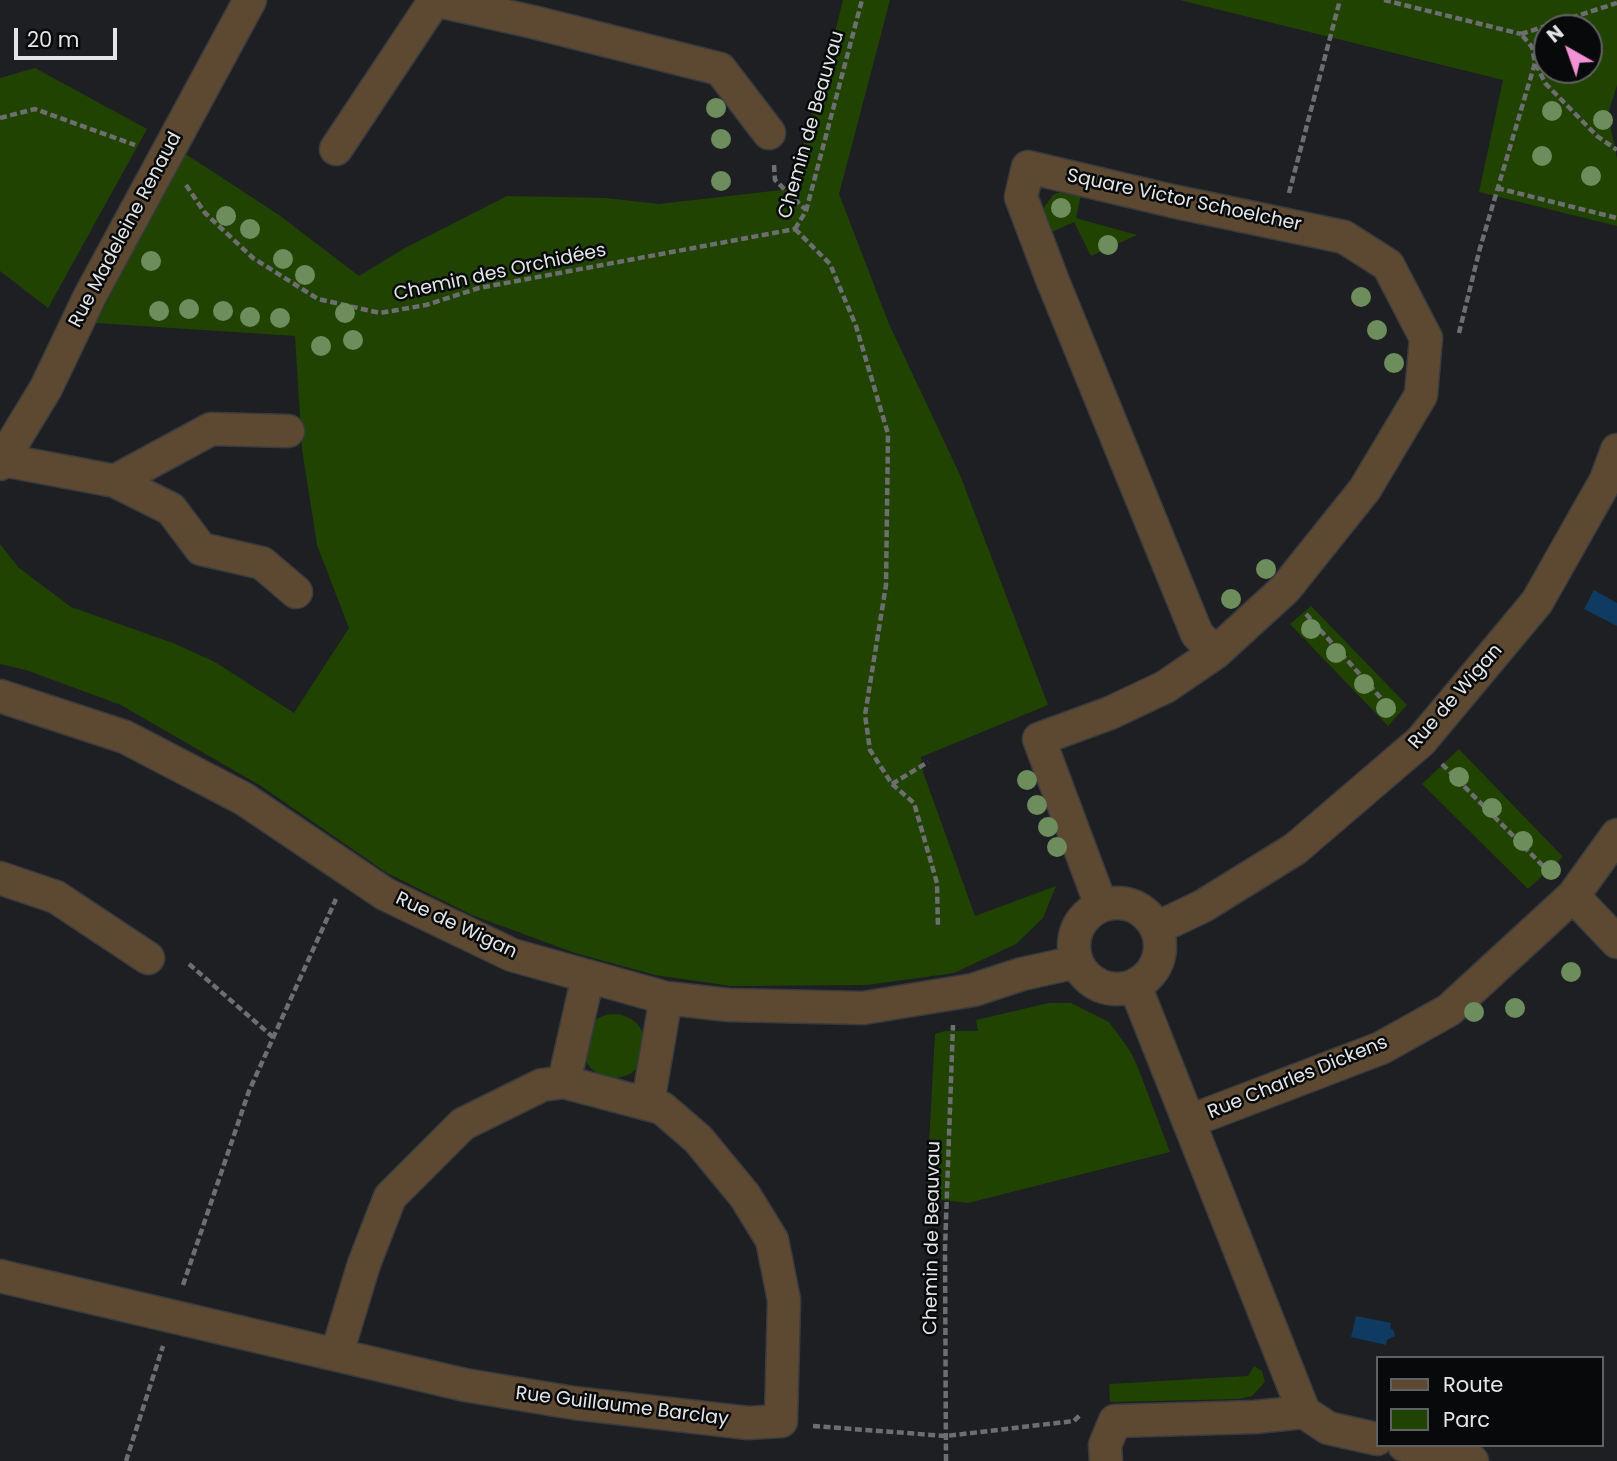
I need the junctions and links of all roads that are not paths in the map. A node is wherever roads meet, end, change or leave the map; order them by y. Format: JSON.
{"nodes":[{"id":1,"x":250,"y":0,"type":"edge"},
{"id":2,"x":434,"y":0,"type":"edge"},
{"id":3,"x":769,"y":133,"type":"road end"},
{"id":4,"x":336,"y":149,"type":"dead end"},
{"id":5,"x":288,"y":431,"type":"dead end"},
{"id":6,"x":1617,"y":450,"type":"edge"},
{"id":7,"x":1,"y":462,"type":"edge"},
{"id":8,"x":115,"y":481,"type":"junction"},
{"id":9,"x":296,"y":592,"type":"dead end"},
{"id":10,"x":1215,"y":653,"type":"junction"},
{"id":11,"x":0,"y":696,"type":"edge"},
{"id":12,"x":1617,"y":835,"type":"edge"},
{"id":13,"x":0,"y":878,"type":"edge"},
{"id":14,"x":1562,"y":886,"type":"junction"},
{"id":15,"x":1101,"y":905,"type":"junction"},
{"id":16,"x":1157,"y":928,"type":"junction"},
{"id":17,"x":1617,"y":942,"type":"edge"},
{"id":18,"x":148,"y":958,"type":"dead end"},
{"id":19,"x":1077,"y":961,"type":"junction"},
{"id":20,"x":588,"y":976,"type":"junction"},
{"id":21,"x":1135,"y":986,"type":"junction"},
{"id":22,"x":666,"y":998,"type":"junction"},
{"id":23,"x":564,"y":1082,"type":"junction"},
{"id":24,"x":648,"y":1102,"type":"junction"},
{"id":25,"x":1190,"y":1121,"type":"junction"},
{"id":26,"x":0,"y":1276,"type":"edge"},
{"id":27,"x":337,"y":1353,"type":"junction"},
{"id":28,"x":1304,"y":1412,"type":"junction"},
{"id":29,"x":1376,"y":1439,"type":"edge"},
{"id":30,"x":1412,"y":1447,"type":"edge"},
{"id":31,"x":1106,"y":1461,"type":"edge"},
{"id":32,"x":1472,"y":1461,"type":"edge"}],
"edges":[{"from":1,"to":7,"type":"street","name":"Rue Madeleine Renaud"},
{"from":2,"to":3,"type":"street"},
{"from":2,"to":4,"type":"street"},
{"from":5,"to":8,"type":"street"},
{"from":6,"to":16,"type":"street","name":"Rue de Wigan"},
{"from":7,"to":8,"type":"street"},
{"from":8,"to":9,"type":"street"},
{"from":10,"to":10,"type":"street","name":"Square Victor Schoelcher"},
{"from":10,"to":15,"type":"street","name":"Square Victor Schoelcher"},
{"from":11,"to":20,"type":"street","name":"Rue de Wigan"},
{"from":12,"to":14,"type":"street","name":"Rue Charles Dickens"},
{"from":13,"to":18,"type":"street"},
{"from":14,"to":17,"type":"street"},
{"from":14,"to":25,"type":"street","name":"Rue Charles Dickens"},
{"from":15,"to":16,"type":"street"},
{"from":15,"to":19,"type":"street"},
{"from":16,"to":21,"type":"street"},
{"from":19,"to":21,"type":"street"},
{"from":19,"to":22,"type":"street","name":"Rue de Wigan"},
{"from":20,"to":22,"type":"street","name":"Rue de Wigan"},
{"from":20,"to":23,"type":"street"},
{"from":21,"to":25,"type":"street"},
{"from":22,"to":24,"type":"street"},
{"from":23,"to":24,"type":"street"},
{"from":23,"to":27,"type":"street"},
{"from":24,"to":27,"type":"street","name":"Rue Guillaume Barclay"},
{"from":25,"to":28,"type":"street"},
{"from":26,"to":27,"type":"street","name":"Rue Guillaume Barclay"},
{"from":28,"to":29,"type":"street"},
{"from":28,"to":31,"type":"street"},
{"from":30,"to":32,"type":"street"}]}
